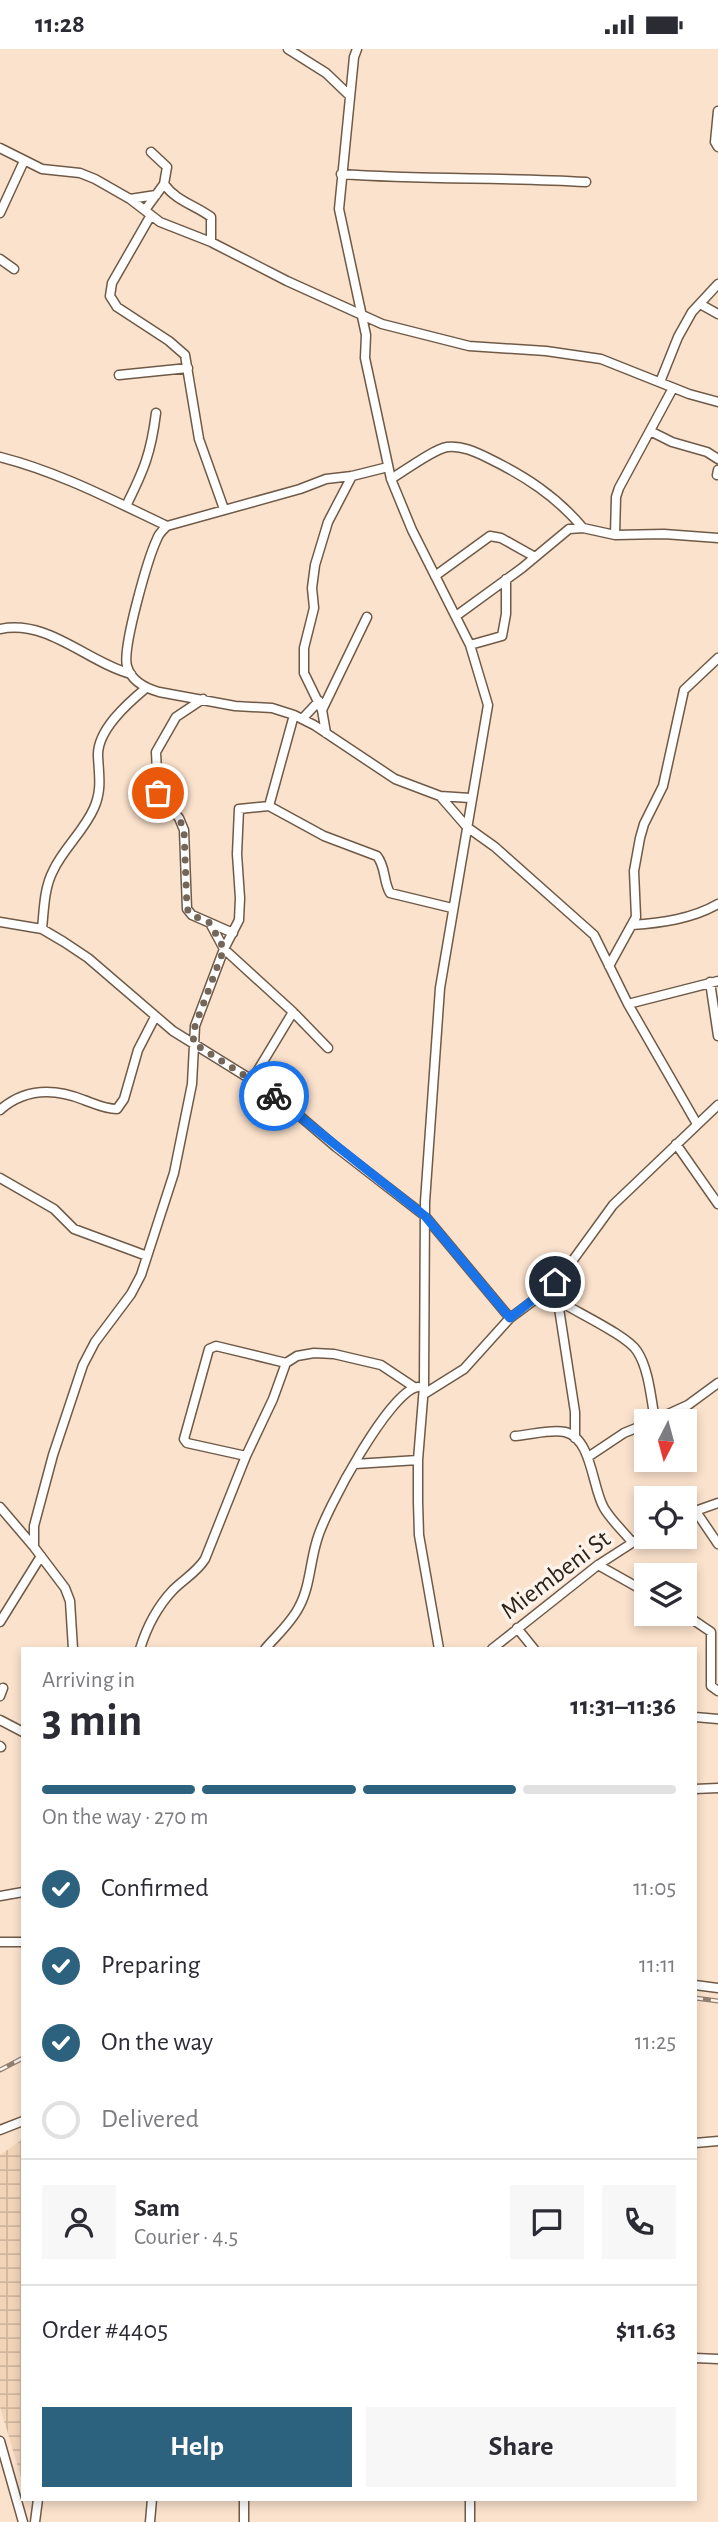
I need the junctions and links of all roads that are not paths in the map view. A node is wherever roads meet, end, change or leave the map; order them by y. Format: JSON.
{"nodes":[{"id":1,"x":288,"y":49,"type":"edge"},
{"id":2,"x":357,"y":49,"type":"edge"},
{"id":3,"x":350,"y":96,"type":"junction"},
{"id":4,"x":718,"y":111,"type":"edge"},
{"id":5,"x":718,"y":147,"type":"edge"},
{"id":6,"x":0,"y":148,"type":"edge"},
{"id":7,"x":150,"y":152,"type":"dead end"},
{"id":8,"x":24,"y":161,"type":"junction"},
{"id":9,"x":341,"y":174,"type":"junction"},
{"id":10,"x":586,"y":182,"type":"dead end"},
{"id":11,"x":164,"y":184,"type":"junction"},
{"id":12,"x":156,"y":195,"type":"junction"},
{"id":13,"x":130,"y":199,"type":"junction"},
{"id":14,"x":0,"y":213,"type":"edge"},
{"id":15,"x":148,"y":213,"type":"junction"},
{"id":16,"x":211,"y":242,"type":"junction"},
{"id":17,"x":0,"y":258,"type":"edge"},
{"id":18,"x":14,"y":269,"type":"dead end"},
{"id":19,"x":718,"y":284,"type":"edge"},
{"id":20,"x":699,"y":304,"type":"junction"},
{"id":21,"x":359,"y":313,"type":"junction"},
{"id":22,"x":718,"y":314,"type":"edge"},
{"id":23,"x":188,"y":368,"type":"junction"},
{"id":24,"x":119,"y":375,"type":"dead end"},
{"id":25,"x":660,"y":382,"type":"junction"},
{"id":26,"x":673,"y":388,"type":"junction"},
{"id":27,"x":718,"y":402,"type":"edge"},
{"id":28,"x":156,"y":413,"type":"dead end"},
{"id":29,"x":650,"y":431,"type":"junction"},
{"id":30,"x":0,"y":457,"type":"edge"},
{"id":31,"x":718,"y":460,"type":"edge"},
{"id":32,"x":388,"y":467,"type":"junction"},
{"id":33,"x":352,"y":476,"type":"junction"},
{"id":34,"x":391,"y":479,"type":"junction"},
{"id":35,"x":126,"y":506,"type":"junction"},
{"id":36,"x":224,"y":509,"type":"junction"},
{"id":37,"x":167,"y":526,"type":"junction"},
{"id":38,"x":583,"y":528,"type":"junction"},
{"id":39,"x":615,"y":535,"type":"junction"},
{"id":40,"x":718,"y":538,"type":"edge"},
{"id":41,"x":535,"y":557,"type":"junction"},
{"id":42,"x":435,"y":576,"type":"junction"},
{"id":43,"x":506,"y":579,"type":"junction"},
{"id":44,"x":456,"y":616,"type":"junction"},
{"id":45,"x":367,"y":617,"type":"dead end"},
{"id":46,"x":0,"y":629,"type":"edge"},
{"id":47,"x":470,"y":645,"type":"junction"},
{"id":48,"x":718,"y":658,"type":"edge"},
{"id":49,"x":131,"y":674,"type":"junction"},
{"id":50,"x":146,"y":688,"type":"junction"},
{"id":51,"x":203,"y":699,"type":"junction"},
{"id":52,"x":321,"y":706,"type":"junction"},
{"id":53,"x":298,"y":717,"type":"junction"},
{"id":54,"x":326,"y":733,"type":"junction"},
{"id":55,"x":440,"y":796,"type":"junction"},
{"id":56,"x":470,"y":798,"type":"junction"},
{"id":57,"x":269,"y":806,"type":"junction"},
{"id":58,"x":467,"y":827,"type":"junction"},
{"id":59,"x":718,"y":904,"type":"edge"},
{"id":60,"x":452,"y":908,"type":"junction"},
{"id":61,"x":0,"y":922,"type":"edge"},
{"id":62,"x":210,"y":923,"type":"junction"},
{"id":63,"x":632,"y":925,"type":"junction"},
{"id":64,"x":42,"y":929,"type":"junction"},
{"id":65,"x":233,"y":933,"type":"junction"},
{"id":66,"x":224,"y":949,"type":"junction"},
{"id":67,"x":609,"y":966,"type":"junction"},
{"id":68,"x":714,"y":981,"type":"edge"},
{"id":69,"x":628,"y":1004,"type":"junction"},
{"id":70,"x":293,"y":1012,"type":"junction"},
{"id":71,"x":155,"y":1017,"type":"junction"},
{"id":72,"x":718,"y":1036,"type":"edge"},
{"id":73,"x":193,"y":1043,"type":"junction"},
{"id":74,"x":328,"y":1048,"type":"dead end"},
{"id":75,"x":252,"y":1080,"type":"junction"},
{"id":76,"x":718,"y":1105,"type":"edge"},
{"id":77,"x":0,"y":1110,"type":"edge"},
{"id":78,"x":697,"y":1124,"type":"junction"},
{"id":79,"x":676,"y":1144,"type":"junction"},
{"id":80,"x":0,"y":1178,"type":"edge"},
{"id":81,"x":718,"y":1204,"type":"edge"},
{"id":82,"x":425,"y":1216,"type":"junction"},
{"id":83,"x":147,"y":1255,"type":"junction"},
{"id":84,"x":545,"y":1292,"type":"junction"},
{"id":85,"x":558,"y":1302,"type":"junction"},
{"id":86,"x":510,"y":1318,"type":"junction"},
{"id":87,"x":286,"y":1363,"type":"junction"},
{"id":88,"x":718,"y":1383,"type":"edge"},
{"id":89,"x":414,"y":1387,"type":"junction"},
{"id":90,"x":424,"y":1390,"type":"junction"},
{"id":91,"x":652,"y":1409,"type":"edge"},
{"id":92,"x":680,"y":1409,"type":"edge"},
{"id":93,"x":634,"y":1429,"type":"edge"},
{"id":94,"x":515,"y":1436,"type":"dead end"},
{"id":95,"x":575,"y":1438,"type":"junction"},
{"id":96,"x":246,"y":1456,"type":"junction"},
{"id":97,"x":588,"y":1457,"type":"junction"},
{"id":98,"x":418,"y":1460,"type":"junction"},
{"id":99,"x":355,"y":1464,"type":"junction"},
{"id":100,"x":718,"y":1503,"type":"edge"},
{"id":101,"x":0,"y":1507,"type":"edge"},
{"id":102,"x":697,"y":1509,"type":"edge"},
{"id":103,"x":697,"y":1513,"type":"edge"},
{"id":104,"x":632,"y":1542,"type":"joint"},
{"id":105,"x":718,"y":1544,"type":"edge"},
{"id":106,"x":34,"y":1547,"type":"junction"},
{"id":107,"x":41,"y":1556,"type":"junction"},
{"id":108,"x":598,"y":1565,"type":"junction"},
{"id":109,"x":634,"y":1586,"type":"edge"},
{"id":110,"x":0,"y":1622,"type":"edge"},
{"id":111,"x":697,"y":1622,"type":"edge"},
{"id":112,"x":517,"y":1628,"type":"junction"},
{"id":113,"x":73,"y":1647,"type":"edge"},
{"id":114,"x":141,"y":1647,"type":"edge"},
{"id":115,"x":267,"y":1647,"type":"edge"},
{"id":116,"x":439,"y":1647,"type":"edge"},
{"id":117,"x":494,"y":1647,"type":"edge"},
{"id":118,"x":532,"y":1647,"type":"edge"},
{"id":119,"x":718,"y":1691,"type":"edge"},
{"id":120,"x":697,"y":1717,"type":"edge"},
{"id":121,"x":718,"y":1719,"type":"edge"},
{"id":122,"x":0,"y":1720,"type":"edge"},
{"id":123,"x":21,"y":1731,"type":"edge"},
{"id":124,"x":718,"y":1788,"type":"edge"},
{"id":125,"x":697,"y":1789,"type":"edge"},
{"id":126,"x":21,"y":1892,"type":"edge"},
{"id":127,"x":0,"y":1896,"type":"edge"},
{"id":128,"x":0,"y":1942,"type":"edge"},
{"id":129,"x":21,"y":1942,"type":"edge"},
{"id":130,"x":697,"y":1985,"type":"edge"},
{"id":131,"x":718,"y":1988,"type":"edge"},
{"id":132,"x":21,"y":2122,"type":"edge"},
{"id":133,"x":0,"y":2130,"type":"edge"},
{"id":134,"x":718,"y":2141,"type":"edge"},
{"id":135,"x":697,"y":2143,"type":"edge"},
{"id":136,"x":697,"y":2358,"type":"edge"},
{"id":137,"x":718,"y":2359,"type":"edge"},
{"id":138,"x":0,"y":2441,"type":"edge"},
{"id":139,"x":38,"y":2501,"type":"edge"},
{"id":140,"x":152,"y":2501,"type":"edge"},
{"id":141,"x":244,"y":2501,"type":"edge"},
{"id":142,"x":470,"y":2501,"type":"edge"},
{"id":143,"x":23,"y":2522,"type":"edge"},
{"id":144,"x":35,"y":2522,"type":"edge"},
{"id":145,"x":150,"y":2522,"type":"edge"},
{"id":146,"x":243,"y":2522,"type":"edge"},
{"id":147,"x":470,"y":2522,"type":"edge"}],
"edges":[{"from":1,"to":3,"type":"street"},
{"from":2,"to":3,"type":"street"},
{"from":3,"to":9,"type":"street"},
{"from":4,"to":5,"type":"street"},
{"from":6,"to":8,"type":"street"},
{"from":7,"to":11,"type":"street"},
{"from":8,"to":13,"type":"street"},
{"from":8,"to":14,"type":"street"},
{"from":9,"to":10,"type":"street"},
{"from":9,"to":21,"type":"street"},
{"from":11,"to":12,"type":"street"},
{"from":11,"to":16,"type":"street"},
{"from":12,"to":13,"type":"street"},
{"from":12,"to":15,"type":"street"},
{"from":13,"to":15,"type":"street"},
{"from":15,"to":16,"type":"street"},
{"from":15,"to":23,"type":"street"},
{"from":16,"to":21,"type":"street"},
{"from":17,"to":18,"type":"street"},
{"from":19,"to":20,"type":"street"},
{"from":20,"to":22,"type":"street"},
{"from":20,"to":25,"type":"street"},
{"from":21,"to":25,"type":"street"},
{"from":21,"to":32,"type":"street"},
{"from":23,"to":24,"type":"street"},
{"from":23,"to":36,"type":"street"},
{"from":25,"to":26,"type":"street"},
{"from":26,"to":27,"type":"street"},
{"from":26,"to":29,"type":"street"},
{"from":28,"to":35,"type":"street"},
{"from":29,"to":31,"type":"street"},
{"from":29,"to":39,"type":"street"},
{"from":30,"to":35,"type":"street"},
{"from":32,"to":33,"type":"street"},
{"from":32,"to":34,"type":"street"},
{"from":33,"to":36,"type":"street"},
{"from":33,"to":52,"type":"street"},
{"from":34,"to":38,"type":"street"},
{"from":34,"to":42,"type":"street"},
{"from":35,"to":37,"type":"street"},
{"from":36,"to":37,"type":"street"},
{"from":37,"to":49,"type":"street"},
{"from":38,"to":39,"type":"street"},
{"from":38,"to":41,"type":"street"},
{"from":39,"to":40,"type":"street"},
{"from":41,"to":42,"type":"street"},
{"from":41,"to":43,"type":"street"},
{"from":42,"to":44,"type":"street"},
{"from":43,"to":44,"type":"street"},
{"from":43,"to":47,"type":"street"},
{"from":44,"to":47,"type":"street"},
{"from":45,"to":52,"type":"street"},
{"from":46,"to":49,"type":"street"},
{"from":47,"to":56,"type":"street"},
{"from":48,"to":63,"type":"street"},
{"from":49,"to":50,"type":"street"},
{"from":50,"to":51,"type":"street"},
{"from":50,"to":64,"type":"street"},
{"from":51,"to":53,"type":"street"},
{"from":51,"to":62,"type":"street"},
{"from":52,"to":53,"type":"street"},
{"from":52,"to":54,"type":"street"},
{"from":53,"to":54,"type":"street"},
{"from":53,"to":57,"type":"street"},
{"from":54,"to":55,"type":"street"},
{"from":55,"to":56,"type":"street"},
{"from":55,"to":58,"type":"street"},
{"from":56,"to":58,"type":"street"},
{"from":57,"to":60,"type":"street"},
{"from":57,"to":65,"type":"street"},
{"from":58,"to":60,"type":"street"},
{"from":58,"to":67,"type":"street"},
{"from":59,"to":63,"type":"street"},
{"from":60,"to":82,"type":"street"},
{"from":61,"to":64,"type":"street"},
{"from":62,"to":65,"type":"street"},
{"from":62,"to":66,"type":"street"},
{"from":63,"to":67,"type":"street"},
{"from":64,"to":71,"type":"street"},
{"from":65,"to":66,"type":"street"},
{"from":66,"to":70,"type":"street"},
{"from":66,"to":73,"type":"street"},
{"from":67,"to":69,"type":"street"},
{"from":68,"to":69,"type":"street"},
{"from":68,"to":72,"type":"street"},
{"from":69,"to":78,"type":"street"},
{"from":70,"to":74,"type":"street"},
{"from":70,"to":75,"type":"street"},
{"from":71,"to":73,"type":"street"},
{"from":71,"to":77,"type":"street"},
{"from":73,"to":75,"type":"street"},
{"from":73,"to":83,"type":"street"},
{"from":75,"to":82,"type":"street"},
{"from":76,"to":78,"type":"street"},
{"from":78,"to":79,"type":"street"},
{"from":79,"to":81,"type":"street"},
{"from":79,"to":84,"type":"street"},
{"from":80,"to":83,"type":"street"},
{"from":82,"to":86,"type":"street"},
{"from":82,"to":90,"type":"street"},
{"from":83,"to":106,"type":"street"},
{"from":84,"to":85,"type":"street"},
{"from":84,"to":86,"type":"street"},
{"from":85,"to":91,"type":"street"},
{"from":85,"to":95,"type":"street"},
{"from":86,"to":90,"type":"street"},
{"from":87,"to":89,"type":"street"},
{"from":87,"to":96,"type":"street"},
{"from":87,"to":96,"type":"street"},
{"from":88,"to":92,"type":"street"},
{"from":89,"to":90,"type":"street"},
{"from":89,"to":99,"type":"street"},
{"from":90,"to":98,"type":"street"},
{"from":93,"to":97,"type":"street"},
{"from":94,"to":95,"type":"street"},
{"from":95,"to":97,"type":"street"},
{"from":96,"to":114,"type":"street"},
{"from":97,"to":104,"type":"street"},
{"from":98,"to":99,"type":"street"},
{"from":98,"to":116,"type":"street"},
{"from":99,"to":115,"type":"street"},
{"from":100,"to":102,"type":"street"},
{"from":101,"to":106,"type":"street"},
{"from":103,"to":105,"type":"street"},
{"from":104,"to":108,"type":"street","name":"Miembeni St"},
{"from":106,"to":107,"type":"street"},
{"from":107,"to":110,"type":"street"},
{"from":107,"to":113,"type":"street"},
{"from":108,"to":109,"type":"street"},
{"from":108,"to":112,"type":"street","name":"Miembeni St"},
{"from":111,"to":119,"type":"street"},
{"from":112,"to":117,"type":"street","name":"Miembeni St"},
{"from":112,"to":118,"type":"street"},
{"from":120,"to":121,"type":"street"},
{"from":122,"to":123,"type":"street"},
{"from":124,"to":125,"type":"street"},
{"from":126,"to":127,"type":"street"},
{"from":128,"to":129,"type":"street"},
{"from":130,"to":131,"type":"street"},
{"from":132,"to":133,"type":"street"},
{"from":134,"to":135,"type":"street"},
{"from":136,"to":137,"type":"street"},
{"from":138,"to":143,"type":"street"},
{"from":139,"to":144,"type":"street"},
{"from":140,"to":145,"type":"street"},
{"from":141,"to":146,"type":"street"},
{"from":142,"to":147,"type":"street"}]}
